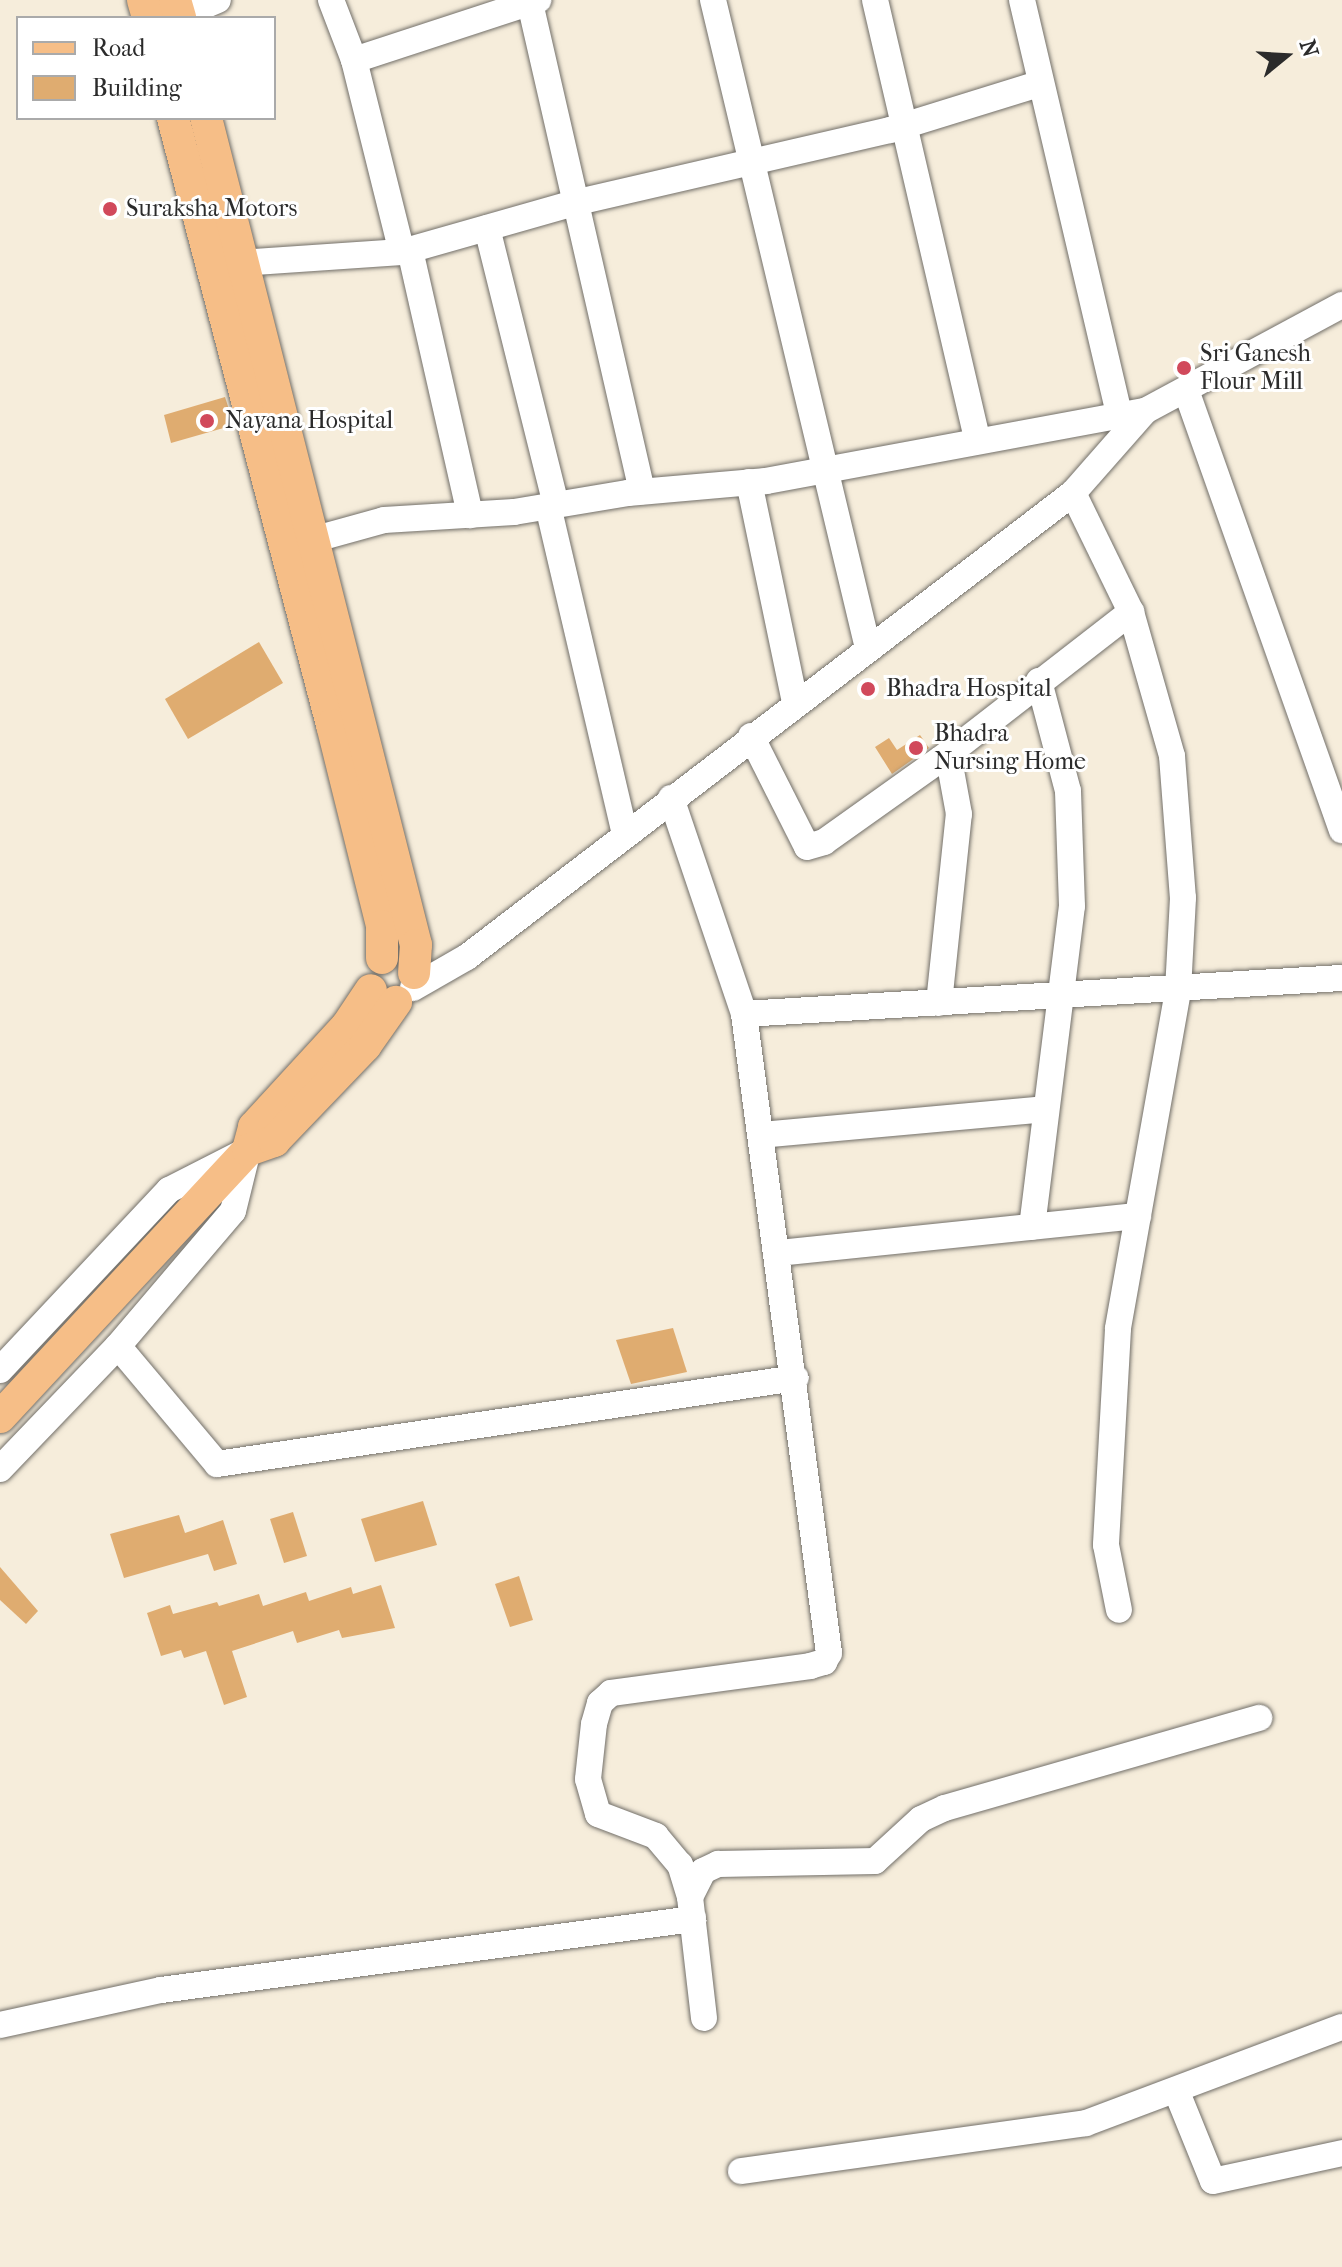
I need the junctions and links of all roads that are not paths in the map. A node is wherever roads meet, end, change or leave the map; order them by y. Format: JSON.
{"nodes":[{"id":1,"x":218,"y":0,"type":"edge"},
{"id":2,"x":331,"y":0,"type":"edge"},
{"id":3,"x":713,"y":0,"type":"edge"},
{"id":4,"x":875,"y":0,"type":"edge"},
{"id":5,"x":1022,"y":0,"type":"edge"},
{"id":6,"x":534,"y":1,"type":"edge"},
{"id":7,"x":178,"y":11,"type":"edge"},
{"id":8,"x":354,"y":60,"type":"junction"},
{"id":9,"x":1039,"y":84,"type":"junction"},
{"id":10,"x":174,"y":120,"type":"edge"},
{"id":11,"x":207,"y":120,"type":"edge"},
{"id":12,"x":904,"y":126,"type":"junction"},
{"id":13,"x":753,"y":161,"type":"junction"},
{"id":14,"x":574,"y":203,"type":"junction"},
{"id":15,"x":487,"y":228,"type":"junction"},
{"id":16,"x":406,"y":251,"type":"junction"},
{"id":17,"x":244,"y":260,"type":"junction"},
{"id":18,"x":211,"y":267,"type":"junction"},
{"id":19,"x":1342,"y":305,"type":"edge"},
{"id":20,"x":1186,"y":390,"type":"junction"},
{"id":21,"x":1145,"y":411,"type":"junction"},
{"id":22,"x":1119,"y":415,"type":"junction"},
{"id":23,"x":977,"y":439,"type":"junction"},
{"id":24,"x":827,"y":468,"type":"junction"},
{"id":25,"x":749,"y":482,"type":"junction"},
{"id":26,"x":642,"y":491,"type":"junction"},
{"id":27,"x":1073,"y":493,"type":"junction"},
{"id":28,"x":552,"y":506,"type":"junction"},
{"id":29,"x":470,"y":515,"type":"junction"},
{"id":30,"x":312,"y":540,"type":"junction"},
{"id":31,"x":1131,"y":612,"type":"junction"},
{"id":32,"x":868,"y":648,"type":"junction"},
{"id":33,"x":1039,"y":681,"type":"junction"},
{"id":34,"x":795,"y":703,"type":"junction"},
{"id":35,"x":751,"y":736,"type":"junction"},
{"id":36,"x":948,"y":754,"type":"junction"},
{"id":37,"x":671,"y":798,"type":"junction"},
{"id":38,"x":1342,"y":830,"type":"edge"},
{"id":39,"x":625,"y":835,"type":"junction"},
{"id":40,"x":1342,"y":978,"type":"edge"},
{"id":41,"x":398,"y":988,"type":"junction"},
{"id":42,"x":1178,"y":991,"type":"junction"},
{"id":43,"x":1058,"y":997,"type":"junction"},
{"id":44,"x":939,"y":1003,"type":"junction"},
{"id":45,"x":744,"y":1014,"type":"junction"},
{"id":46,"x":1045,"y":1109,"type":"junction"},
{"id":47,"x":761,"y":1135,"type":"junction"},
{"id":48,"x":248,"y":1150,"type":"junction"},
{"id":49,"x":1138,"y":1216,"type":"junction"},
{"id":50,"x":1032,"y":1227,"type":"junction"},
{"id":51,"x":778,"y":1253,"type":"junction"},
{"id":52,"x":118,"y":1346,"type":"junction"},
{"id":53,"x":0,"y":1370,"type":"edge"},
{"id":54,"x":796,"y":1378,"type":"junction"},
{"id":55,"x":0,"y":1417,"type":"edge"},
{"id":56,"x":0,"y":1469,"type":"edge"},
{"id":57,"x":1119,"y":1610,"type":"dead end"},
{"id":58,"x":1259,"y":1718,"type":"dead end"},
{"id":59,"x":691,"y":1908,"type":"junction"},
{"id":60,"x":704,"y":2018,"type":"dead end"},
{"id":61,"x":0,"y":2025,"type":"edge"},
{"id":62,"x":1342,"y":2027,"type":"edge"},
{"id":63,"x":1176,"y":2090,"type":"junction"},
{"id":64,"x":1342,"y":2153,"type":"edge"},
{"id":65,"x":741,"y":2171,"type":"dead end"}],
"edges":[{"from":1,"to":7,"type":"street"},
{"from":2,"to":8,"type":"street"},
{"from":3,"to":13,"type":"street"},
{"from":4,"to":12,"type":"street"},
{"from":5,"to":9,"type":"street"},
{"from":6,"to":8,"type":"street"},
{"from":6,"to":14,"type":"street"},
{"from":8,"to":16,"type":"street"},
{"from":9,"to":12,"type":"street"},
{"from":9,"to":22,"type":"street"},
{"from":10,"to":18,"type":"main road"},
{"from":11,"to":17,"type":"main road"},
{"from":12,"to":13,"type":"street"},
{"from":12,"to":23,"type":"street"},
{"from":13,"to":14,"type":"street"},
{"from":13,"to":24,"type":"street"},
{"from":14,"to":15,"type":"street"},
{"from":14,"to":26,"type":"street"},
{"from":15,"to":16,"type":"street"},
{"from":15,"to":28,"type":"street"},
{"from":16,"to":17,"type":"street"},
{"from":16,"to":29,"type":"street"},
{"from":17,"to":18,"type":"street"},
{"from":17,"to":30,"type":"main road"},
{"from":18,"to":41,"type":"main road"},
{"from":19,"to":20,"type":"street"},
{"from":20,"to":21,"type":"street"},
{"from":20,"to":38,"type":"street"},
{"from":21,"to":22,"type":"street"},
{"from":21,"to":27,"type":"street"},
{"from":22,"to":23,"type":"street"},
{"from":23,"to":24,"type":"street"},
{"from":24,"to":25,"type":"street"},
{"from":24,"to":32,"type":"street"},
{"from":25,"to":26,"type":"street"},
{"from":25,"to":34,"type":"street"},
{"from":26,"to":28,"type":"street"},
{"from":27,"to":31,"type":"street"},
{"from":27,"to":32,"type":"street"},
{"from":28,"to":29,"type":"street"},
{"from":28,"to":39,"type":"street"},
{"from":29,"to":30,"type":"street"},
{"from":30,"to":41,"type":"main road"},
{"from":31,"to":33,"type":"street"},
{"from":31,"to":42,"type":"street"},
{"from":32,"to":34,"type":"street"},
{"from":33,"to":36,"type":"street"},
{"from":33,"to":43,"type":"street"},
{"from":34,"to":35,"type":"street"},
{"from":35,"to":36,"type":"street"},
{"from":35,"to":37,"type":"street"},
{"from":36,"to":44,"type":"street"},
{"from":37,"to":39,"type":"street"},
{"from":37,"to":45,"type":"street"},
{"from":39,"to":41,"type":"street"},
{"from":40,"to":42,"type":"street"},
{"from":41,"to":48,"type":"main road"},
{"from":42,"to":43,"type":"street"},
{"from":42,"to":49,"type":"street"},
{"from":43,"to":44,"type":"street"},
{"from":43,"to":46,"type":"street"},
{"from":44,"to":45,"type":"street"},
{"from":45,"to":47,"type":"street"},
{"from":46,"to":47,"type":"street"},
{"from":46,"to":50,"type":"street"},
{"from":47,"to":51,"type":"street"},
{"from":48,"to":52,"type":"street"},
{"from":48,"to":53,"type":"street"},
{"from":48,"to":55,"type":"main road"},
{"from":49,"to":50,"type":"street"},
{"from":49,"to":57,"type":"street"},
{"from":50,"to":51,"type":"street"},
{"from":51,"to":54,"type":"street"},
{"from":52,"to":54,"type":"street"},
{"from":52,"to":56,"type":"street"},
{"from":54,"to":59,"type":"street"},
{"from":58,"to":59,"type":"street"},
{"from":59,"to":60,"type":"street"},
{"from":59,"to":61,"type":"street"},
{"from":62,"to":63,"type":"street"},
{"from":63,"to":64,"type":"street"},
{"from":63,"to":65,"type":"street"}]}
